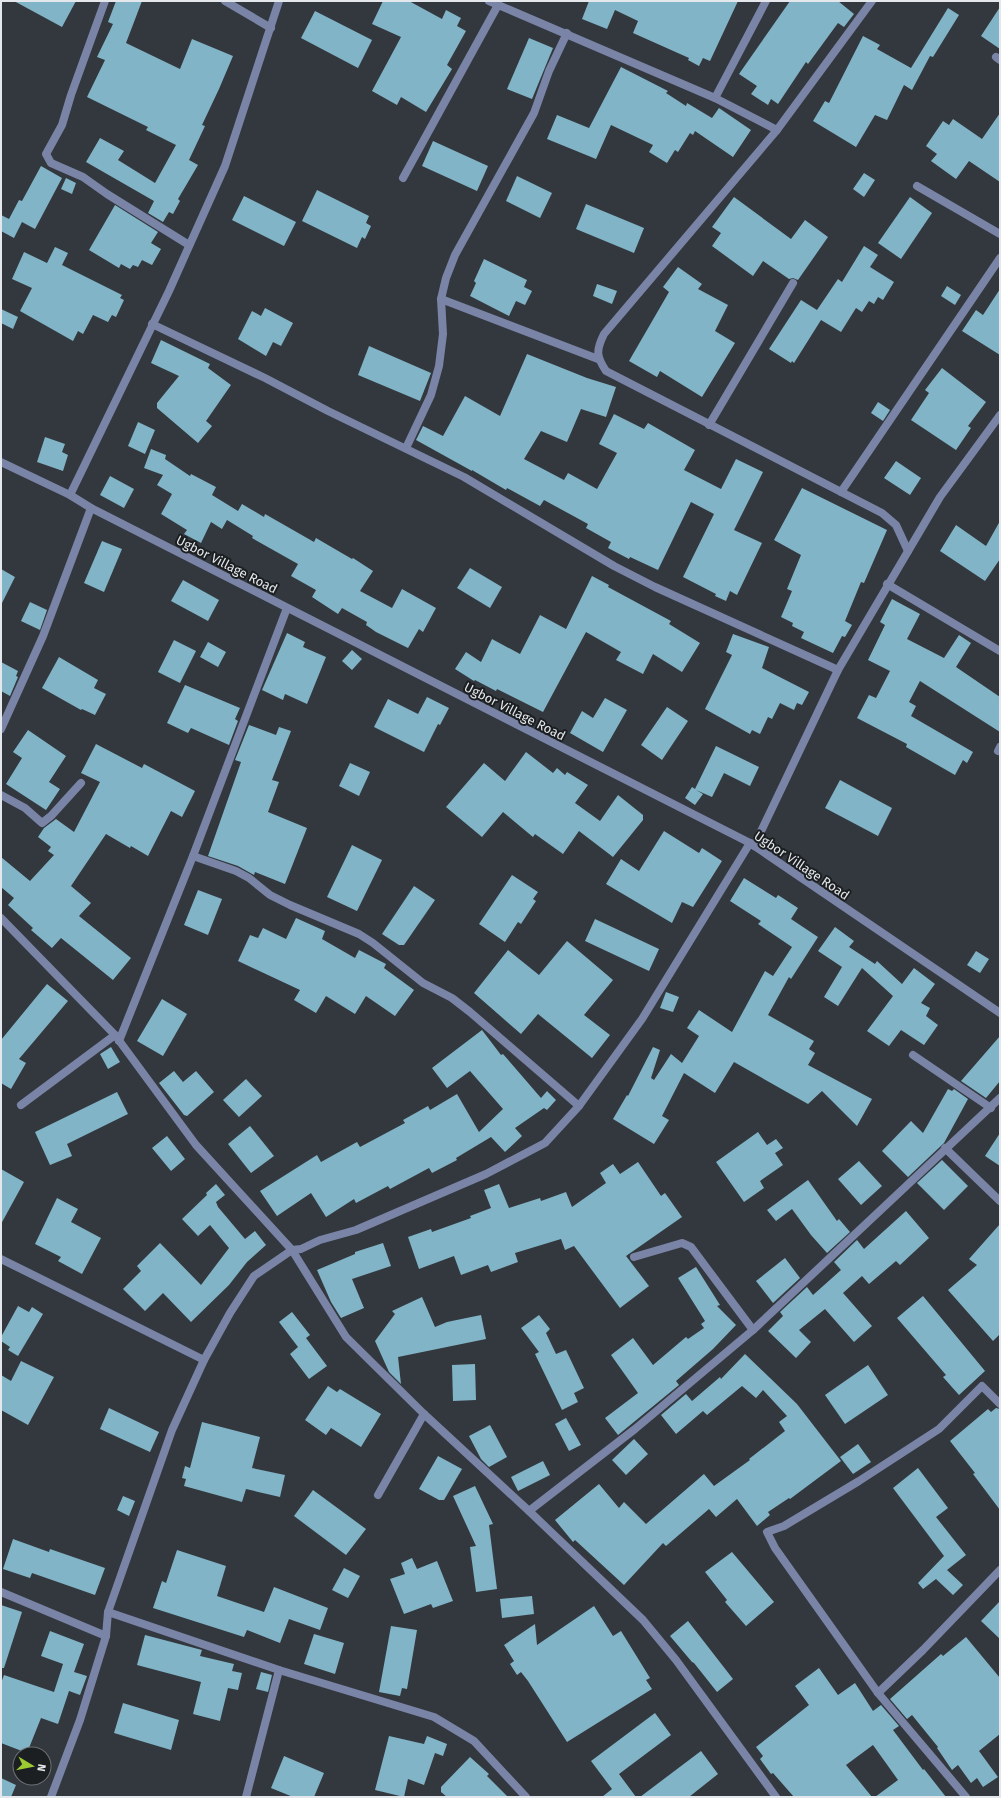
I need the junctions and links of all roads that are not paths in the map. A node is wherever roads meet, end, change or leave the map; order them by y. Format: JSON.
{"nodes":[{"id":1,"x":105,"y":1,"type":"edge"},
{"id":2,"x":225,"y":1,"type":"edge"},
{"id":3,"x":280,"y":1,"type":"edge"},
{"id":4,"x":489,"y":1,"type":"edge"},
{"id":5,"x":766,"y":1,"type":"edge"},
{"id":6,"x":872,"y":1,"type":"edge"},
{"id":7,"x":498,"y":5,"type":"junction"},
{"id":8,"x":271,"y":28,"type":"junction"},
{"id":9,"x":567,"y":33,"type":"junction"},
{"id":10,"x":715,"y":98,"type":"junction"},
{"id":11,"x":777,"y":130,"type":"junction"},
{"id":12,"x":402,"y":178,"type":"dead end"},
{"id":13,"x":917,"y":186,"type":"dead end"},
{"id":14,"x":1000,"y":234,"type":"edge"},
{"id":15,"x":190,"y":245,"type":"junction"},
{"id":16,"x":1000,"y":258,"type":"edge"},
{"id":17,"x":793,"y":284,"type":"dead end"},
{"id":18,"x":442,"y":299,"type":"junction"},
{"id":19,"x":152,"y":324,"type":"junction"},
{"id":20,"x":598,"y":359,"type":"junction"},
{"id":21,"x":1000,"y":414,"type":"edge"},
{"id":22,"x":710,"y":425,"type":"junction"},
{"id":23,"x":406,"y":448,"type":"junction"},
{"id":24,"x":1,"y":462,"type":"edge"},
{"id":25,"x":841,"y":492,"type":"junction"},
{"id":26,"x":70,"y":495,"type":"junction"},
{"id":27,"x":91,"y":508,"type":"junction"},
{"id":28,"x":908,"y":551,"type":"junction"},
{"id":29,"x":887,"y":584,"type":"junction"},
{"id":30,"x":287,"y":608,"type":"junction"},
{"id":31,"x":1000,"y":651,"type":"edge"},
{"id":32,"x":838,"y":670,"type":"junction"},
{"id":33,"x":1,"y":729,"type":"edge"},
{"id":34,"x":81,"y":783,"type":"dead end"},
{"id":35,"x":1,"y":795,"type":"edge"},
{"id":36,"x":752,"y":845,"type":"junction"},
{"id":37,"x":194,"y":856,"type":"junction"},
{"id":38,"x":1,"y":918,"type":"edge"},
{"id":39,"x":1000,"y":1013,"type":"edge"},
{"id":40,"x":117,"y":1038,"type":"junction"},
{"id":41,"x":913,"y":1055,"type":"dead end"},
{"id":42,"x":1000,"y":1098,"type":"edge"},
{"id":43,"x":21,"y":1104,"type":"dead end"},
{"id":44,"x":579,"y":1106,"type":"junction"},
{"id":45,"x":991,"y":1108,"type":"junction"},
{"id":46,"x":945,"y":1148,"type":"junction"},
{"id":47,"x":1000,"y":1202,"type":"edge"},
{"id":48,"x":292,"y":1250,"type":"junction"},
{"id":49,"x":634,"y":1257,"type":"dead end"},
{"id":50,"x":1,"y":1259,"type":"edge"},
{"id":51,"x":753,"y":1330,"type":"junction"},
{"id":52,"x":204,"y":1360,"type":"junction"},
{"id":53,"x":1000,"y":1404,"type":"edge"},
{"id":54,"x":424,"y":1414,"type":"junction"},
{"id":55,"x":378,"y":1495,"type":"dead end"},
{"id":56,"x":529,"y":1510,"type":"junction"},
{"id":57,"x":1000,"y":1570,"type":"edge"},
{"id":58,"x":1,"y":1592,"type":"edge"},
{"id":59,"x":108,"y":1612,"type":"junction"},
{"id":60,"x":106,"y":1636,"type":"junction"},
{"id":61,"x":278,"y":1670,"type":"junction"},
{"id":62,"x":878,"y":1692,"type":"junction"},
{"id":63,"x":51,"y":1797,"type":"edge"},
{"id":64,"x":246,"y":1797,"type":"edge"},
{"id":65,"x":526,"y":1797,"type":"edge"},
{"id":66,"x":776,"y":1797,"type":"edge"},
{"id":67,"x":966,"y":1797,"type":"edge"}],
"edges":[{"from":1,"to":15,"type":"street"},
{"from":2,"to":8,"type":"street"},
{"from":3,"to":8,"type":"street"},
{"from":4,"to":7,"type":"street"},
{"from":5,"to":10,"type":"street"},
{"from":6,"to":11,"type":"street"},
{"from":7,"to":9,"type":"street"},
{"from":7,"to":12,"type":"street"},
{"from":8,"to":15,"type":"street"},
{"from":9,"to":10,"type":"street"},
{"from":9,"to":18,"type":"street"},
{"from":10,"to":11,"type":"street"},
{"from":11,"to":20,"type":"street"},
{"from":13,"to":14,"type":"street"},
{"from":15,"to":19,"type":"street"},
{"from":16,"to":25,"type":"street"},
{"from":17,"to":22,"type":"street"},
{"from":18,"to":20,"type":"street"},
{"from":18,"to":23,"type":"street"},
{"from":19,"to":23,"type":"street"},
{"from":19,"to":26,"type":"street"},
{"from":20,"to":22,"type":"street"},
{"from":21,"to":28,"type":"street"},
{"from":22,"to":25,"type":"street"},
{"from":23,"to":32,"type":"street"},
{"from":24,"to":26,"type":"street","name":"Ugbor Village Road"},
{"from":25,"to":28,"type":"street"},
{"from":26,"to":27,"type":"street","name":"Ugbor Village Road"},
{"from":27,"to":30,"type":"street","name":"Ugbor Village Road"},
{"from":27,"to":33,"type":"street"},
{"from":28,"to":29,"type":"street"},
{"from":29,"to":31,"type":"street"},
{"from":29,"to":32,"type":"street"},
{"from":30,"to":36,"type":"street","name":"Ugbor Village Road"},
{"from":30,"to":37,"type":"street"},
{"from":32,"to":36,"type":"street"},
{"from":34,"to":35,"type":"street"},
{"from":36,"to":39,"type":"street","name":"Ugbor Village Road"},
{"from":36,"to":44,"type":"street"},
{"from":37,"to":40,"type":"street"},
{"from":37,"to":44,"type":"street"},
{"from":38,"to":40,"type":"street"},
{"from":40,"to":43,"type":"street"},
{"from":40,"to":48,"type":"street"},
{"from":41,"to":45,"type":"street"},
{"from":42,"to":45,"type":"street"},
{"from":44,"to":48,"type":"street"},
{"from":45,"to":46,"type":"street"},
{"from":46,"to":47,"type":"street"},
{"from":46,"to":51,"type":"street"},
{"from":48,"to":52,"type":"street"},
{"from":48,"to":54,"type":"street"},
{"from":49,"to":51,"type":"street"},
{"from":50,"to":52,"type":"street"},
{"from":51,"to":56,"type":"street"},
{"from":52,"to":59,"type":"street"},
{"from":53,"to":62,"type":"street"},
{"from":54,"to":55,"type":"street"},
{"from":54,"to":56,"type":"street"},
{"from":56,"to":66,"type":"street"},
{"from":57,"to":62,"type":"street"},
{"from":58,"to":60,"type":"street"},
{"from":59,"to":60,"type":"street"},
{"from":59,"to":61,"type":"street"},
{"from":60,"to":63,"type":"street"},
{"from":61,"to":64,"type":"street"},
{"from":61,"to":65,"type":"street"},
{"from":62,"to":67,"type":"street"}]}
